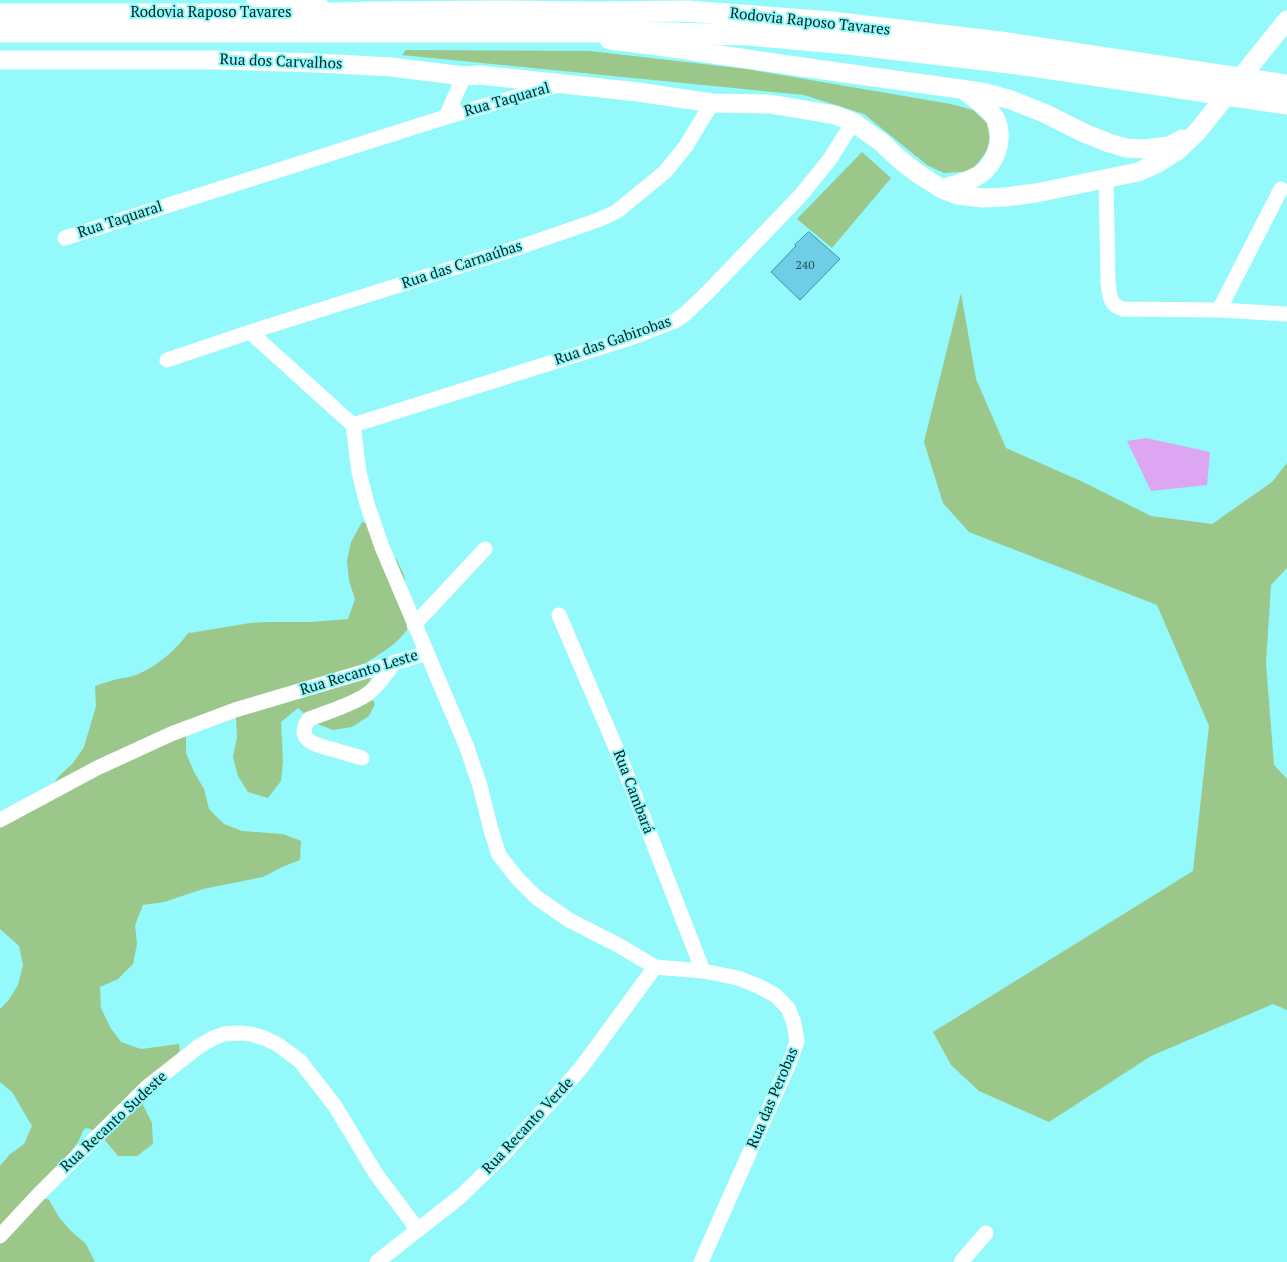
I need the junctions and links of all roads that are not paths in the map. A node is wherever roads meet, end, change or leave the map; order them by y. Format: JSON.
{"nodes":[{"id":1,"x":256,"y":0,"type":"edge"},
{"id":2,"x":660,"y":0,"type":"edge"},
{"id":3,"x":688,"y":11,"type":"junction"},
{"id":4,"x":374,"y":12,"type":"junction"},
{"id":5,"x":0,"y":14,"type":"edge"},
{"id":6,"x":1287,"y":20,"type":"edge"},
{"id":7,"x":0,"y":32,"type":"edge"},
{"id":8,"x":540,"y":32,"type":"junction"},
{"id":9,"x":0,"y":60,"type":"edge"},
{"id":10,"x":464,"y":76,"type":"junction"},
{"id":11,"x":562,"y":84,"type":"junction"},
{"id":12,"x":962,"y":89,"type":"junction"},
{"id":13,"x":1272,"y":89,"type":"edge"},
{"id":14,"x":712,"y":103,"type":"junction"},
{"id":15,"x":1287,"y":104,"type":"edge"},
{"id":16,"x":446,"y":117,"type":"junction"},
{"id":17,"x":853,"y":122,"type":"junction"},
{"id":18,"x":1197,"y":132,"type":"junction"},
{"id":19,"x":1106,"y":178,"type":"junction"},
{"id":20,"x":942,"y":189,"type":"junction"},
{"id":21,"x":1280,"y":189,"type":"dead end"},
{"id":22,"x":64,"y":238,"type":"dead end"},
{"id":23,"x":1219,"y":310,"type":"junction"},
{"id":24,"x":1287,"y":314,"type":"edge"},
{"id":25,"x":250,"y":332,"type":"junction"},
{"id":26,"x":167,"y":360,"type":"dead end"},
{"id":27,"x":353,"y":424,"type":"junction"},
{"id":28,"x":485,"y":549,"type":"dead end"},
{"id":29,"x":558,"y":615,"type":"dead end"},
{"id":30,"x":414,"y":625,"type":"junction"},
{"id":31,"x":427,"y":653,"type":"junction"},
{"id":32,"x":395,"y":662,"type":"junction"},
{"id":33,"x":362,"y":758,"type":"dead end"},
{"id":34,"x":0,"y":820,"type":"edge"},
{"id":35,"x":655,"y":967,"type":"junction"},
{"id":36,"x":703,"y":972,"type":"junction"},
{"id":37,"x":418,"y":1230,"type":"junction"},
{"id":38,"x":986,"y":1233,"type":"dead end"},
{"id":39,"x":0,"y":1236,"type":"edge"},
{"id":40,"x":377,"y":1262,"type":"edge"},
{"id":41,"x":701,"y":1262,"type":"edge"},
{"id":42,"x":961,"y":1262,"type":"edge"}],
"edges":[{"from":1,"to":4,"type":"main road"},
{"from":2,"to":3,"type":"street"},
{"from":3,"to":4,"type":"highway","name":"Rodovia Raposo Tavares"},
{"from":3,"to":13,"type":"highway","name":"Rodovia Raposo Tavares"},
{"from":4,"to":5,"type":"highway","name":"Rodovia Raposo Tavares"},
{"from":6,"to":18,"type":"main road","name":"Rua Taquaral"},
{"from":7,"to":8,"type":"highway","name":"Rodovia Raposo Tavares"},
{"from":8,"to":12,"type":"main road"},
{"from":8,"to":13,"type":"highway","name":"Rodovia Raposo Tavares"},
{"from":9,"to":10,"type":"main road","name":"Rua dos Carvalhos"},
{"from":10,"to":11,"type":"main road","name":"Rua dos Carvalhos"},
{"from":10,"to":16,"type":"street"},
{"from":11,"to":14,"type":"main road","name":"Rua Taquaral"},
{"from":11,"to":16,"type":"street","name":"Rua Taquaral"},
{"from":12,"to":18,"type":"main road"},
{"from":12,"to":20,"type":"main road"},
{"from":13,"to":15,"type":"highway","name":"Rodovia Raposo Tavares"},
{"from":14,"to":17,"type":"main road","name":"Rua Taquaral"},
{"from":14,"to":25,"type":"street","name":"Rua das Carnaúbas"},
{"from":16,"to":22,"type":"street","name":"Rua Taquaral"},
{"from":17,"to":20,"type":"main road","name":"Rua Taquaral"},
{"from":17,"to":27,"type":"street","name":"Rua das Gabirobas"},
{"from":18,"to":19,"type":"main road","name":"Rua Taquaral"},
{"from":19,"to":20,"type":"main road","name":"Rua Taquaral"},
{"from":19,"to":23,"type":"street"},
{"from":21,"to":23,"type":"street"},
{"from":23,"to":24,"type":"street"},
{"from":25,"to":26,"type":"street","name":"Rua das Carnaúbas"},
{"from":25,"to":27,"type":"street"},
{"from":27,"to":30,"type":"street"},
{"from":28,"to":30,"type":"street"},
{"from":29,"to":36,"type":"street","name":"Rua Cambará"},
{"from":30,"to":31,"type":"street"},
{"from":31,"to":32,"type":"street","name":"Rua Recanto Leste"},
{"from":31,"to":35,"type":"street","name":"Rua Recanto Leste"},
{"from":32,"to":33,"type":"street"},
{"from":32,"to":34,"type":"street","name":"Rua Recanto Leste"},
{"from":35,"to":36,"type":"street","name":"Rua das Perobas"},
{"from":35,"to":37,"type":"street","name":"Rua Recanto Verde"},
{"from":36,"to":41,"type":"street","name":"Rua das Perobas"},
{"from":37,"to":39,"type":"street","name":"Rua Recanto Sudeste"},
{"from":37,"to":40,"type":"street","name":"Rua Recanto Verde"},
{"from":38,"to":42,"type":"street"}]}
